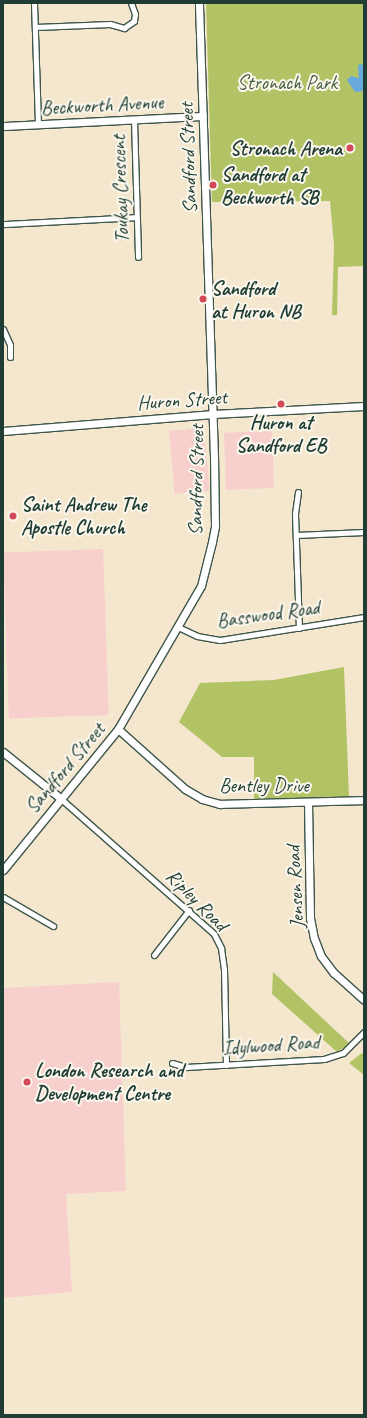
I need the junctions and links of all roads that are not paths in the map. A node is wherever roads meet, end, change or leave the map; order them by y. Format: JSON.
{"nodes":[{"id":1,"x":34,"y":3,"type":"edge"},
{"id":2,"x":131,"y":3,"type":"edge"},
{"id":3,"x":199,"y":3,"type":"edge"},
{"id":4,"x":36,"y":27,"type":"junction"},
{"id":5,"x":203,"y":116,"type":"junction"},
{"id":6,"x":134,"y":120,"type":"junction"},
{"id":7,"x":38,"y":124,"type":"junction"},
{"id":8,"x":3,"y":126,"type":"edge"},
{"id":9,"x":136,"y":217,"type":"junction"},
{"id":10,"x":3,"y":224,"type":"edge"},
{"id":11,"x":138,"y":257,"type":"dead end"},
{"id":12,"x":3,"y":329,"type":"edge"},
{"id":13,"x":10,"y":357,"type":"dead end"},
{"id":14,"x":364,"y":406,"type":"edge"},
{"id":15,"x":213,"y":414,"type":"junction"},
{"id":16,"x":3,"y":431,"type":"edge"},
{"id":17,"x":298,"y":492,"type":"dead end"},
{"id":18,"x":364,"y":532,"type":"edge"},
{"id":19,"x":296,"y":536,"type":"junction"},
{"id":20,"x":364,"y":617,"type":"edge"},
{"id":21,"x":178,"y":627,"type":"junction"},
{"id":22,"x":299,"y":628,"type":"junction"},
{"id":23,"x":118,"y":730,"type":"junction"},
{"id":24,"x":3,"y":752,"type":"edge"},
{"id":25,"x":60,"y":798,"type":"junction"},
{"id":26,"x":364,"y":800,"type":"edge"},
{"id":27,"x":308,"y":802,"type":"junction"},
{"id":28,"x":3,"y":870,"type":"edge"},
{"id":29,"x":3,"y":897,"type":"edge"},
{"id":30,"x":189,"y":910,"type":"junction"},
{"id":31,"x":53,"y":926,"type":"dead end"},
{"id":32,"x":154,"y":954,"type":"dead end"},
{"id":33,"x":364,"y":1000,"type":"edge"},
{"id":34,"x":364,"y":1032,"type":"edge"},
{"id":35,"x":172,"y":1063,"type":"dead end"},
{"id":36,"x":226,"y":1065,"type":"junction"}],
"edges":[{"from":1,"to":4,"type":"street"},
{"from":2,"to":4,"type":"street"},
{"from":3,"to":5,"type":"street","name":"Sandford Street"},
{"from":4,"to":7,"type":"street"},
{"from":5,"to":6,"type":"street","name":"Beckworth Avenue"},
{"from":5,"to":15,"type":"street","name":"Sandford Street"},
{"from":6,"to":7,"type":"street","name":"Beckworth Avenue"},
{"from":6,"to":9,"type":"street","name":"Toukay Crescent"},
{"from":7,"to":8,"type":"street","name":"Beckworth Avenue"},
{"from":9,"to":10,"type":"street"},
{"from":9,"to":11,"type":"street","name":"Toukay Crescent"},
{"from":12,"to":13,"type":"street"},
{"from":14,"to":15,"type":"street","name":"Huron Street"},
{"from":15,"to":16,"type":"street","name":"Huron Street"},
{"from":15,"to":21,"type":"street","name":"Sandford Street"},
{"from":17,"to":19,"type":"street"},
{"from":18,"to":19,"type":"street"},
{"from":19,"to":22,"type":"street"},
{"from":20,"to":22,"type":"street","name":"Basswood Road"},
{"from":21,"to":22,"type":"street","name":"Basswood Road"},
{"from":21,"to":23,"type":"street","name":"Sandford Street"},
{"from":23,"to":25,"type":"street","name":"Sandford Street"},
{"from":23,"to":27,"type":"street","name":"Bentley Drive"},
{"from":24,"to":25,"type":"street"},
{"from":25,"to":28,"type":"street","name":"Sandford Street"},
{"from":25,"to":30,"type":"street","name":"Ripley Road"},
{"from":26,"to":27,"type":"street","name":"Bentley Drive"},
{"from":27,"to":33,"type":"street","name":"Jensen Road"},
{"from":29,"to":31,"type":"street"},
{"from":30,"to":32,"type":"street"},
{"from":30,"to":36,"type":"street","name":"Ripley Road"},
{"from":34,"to":36,"type":"street","name":"Idylwood Road"},
{"from":35,"to":36,"type":"street","name":"Idylwood Road"}]}
